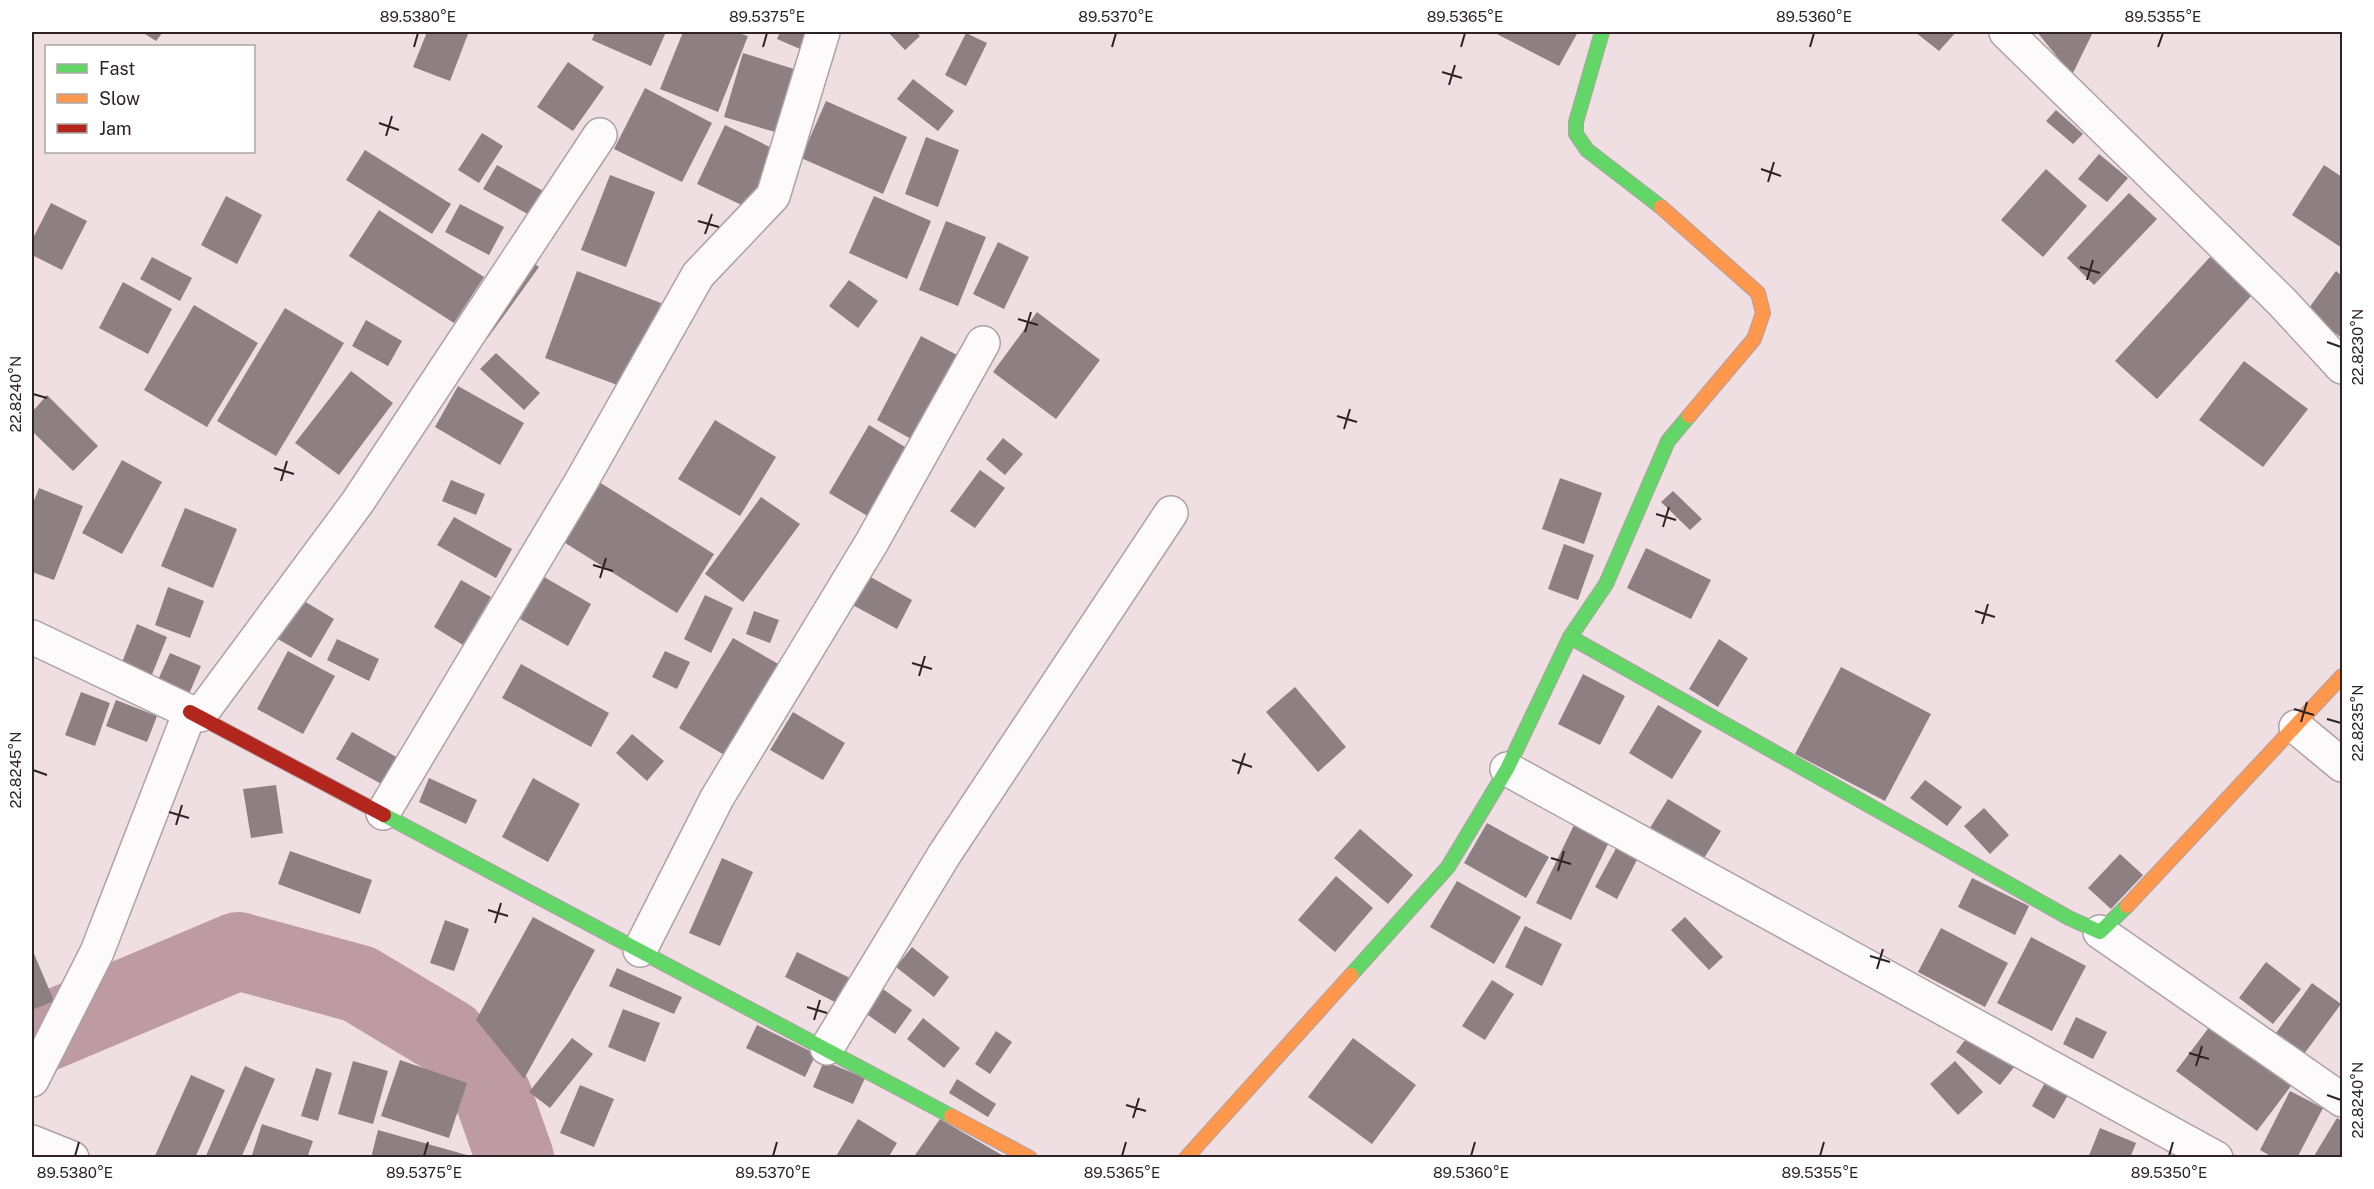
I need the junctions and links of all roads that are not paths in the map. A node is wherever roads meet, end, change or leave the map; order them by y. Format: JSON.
{"nodes":[{"id":1,"x":823,"y":32,"type":"edge"},
{"id":2,"x":1602,"y":32,"type":"edge"},
{"id":3,"x":2006,"y":32,"type":"edge"},
{"id":4,"x":600,"y":135,"type":"dead end"},
{"id":5,"x":983,"y":343,"type":"dead end"},
{"id":6,"x":2343,"y":367,"type":"edge"},
{"id":7,"x":1171,"y":513,"type":"dead end"},
{"id":8,"x":32,"y":636,"type":"edge"},
{"id":9,"x":1570,"y":637,"type":"junction"},
{"id":10,"x":2343,"y":676,"type":"edge"},
{"id":11,"x":195,"y":714,"type":"junction"},
{"id":12,"x":2296,"y":727,"type":"junction"},
{"id":13,"x":2343,"y":765,"type":"edge"},
{"id":14,"x":1507,"y":769,"type":"junction"},
{"id":15,"x":383,"y":813,"type":"junction"},
{"id":16,"x":2100,"y":932,"type":"junction"},
{"id":17,"x":640,"y":950,"type":"junction"},
{"id":18,"x":827,"y":1048,"type":"junction"},
{"id":19,"x":36,"y":1069,"type":"edge"},
{"id":20,"x":2343,"y":1100,"type":"edge"},
{"id":21,"x":32,"y":1142,"type":"edge"},
{"id":22,"x":72,"y":1158,"type":"edge"},
{"id":23,"x":1030,"y":1158,"type":"edge"},
{"id":24,"x":1186,"y":1158,"type":"edge"},
{"id":25,"x":2216,"y":1158,"type":"edge"}],
"edges":[{"from":1,"to":15,"type":"street"},
{"from":2,"to":9,"type":"street"},
{"from":3,"to":6,"type":"street"},
{"from":4,"to":11,"type":"street"},
{"from":5,"to":17,"type":"street"},
{"from":7,"to":18,"type":"street"},
{"from":8,"to":11,"type":"street"},
{"from":9,"to":14,"type":"street"},
{"from":9,"to":16,"type":"street"},
{"from":10,"to":12,"type":"street"},
{"from":11,"to":15,"type":"street"},
{"from":11,"to":19,"type":"street"},
{"from":12,"to":13,"type":"street"},
{"from":12,"to":16,"type":"street"},
{"from":14,"to":24,"type":"street"},
{"from":14,"to":25,"type":"street"},
{"from":15,"to":17,"type":"street"},
{"from":16,"to":20,"type":"street"},
{"from":17,"to":18,"type":"street"},
{"from":18,"to":23,"type":"street"},
{"from":21,"to":22,"type":"street"}]}
